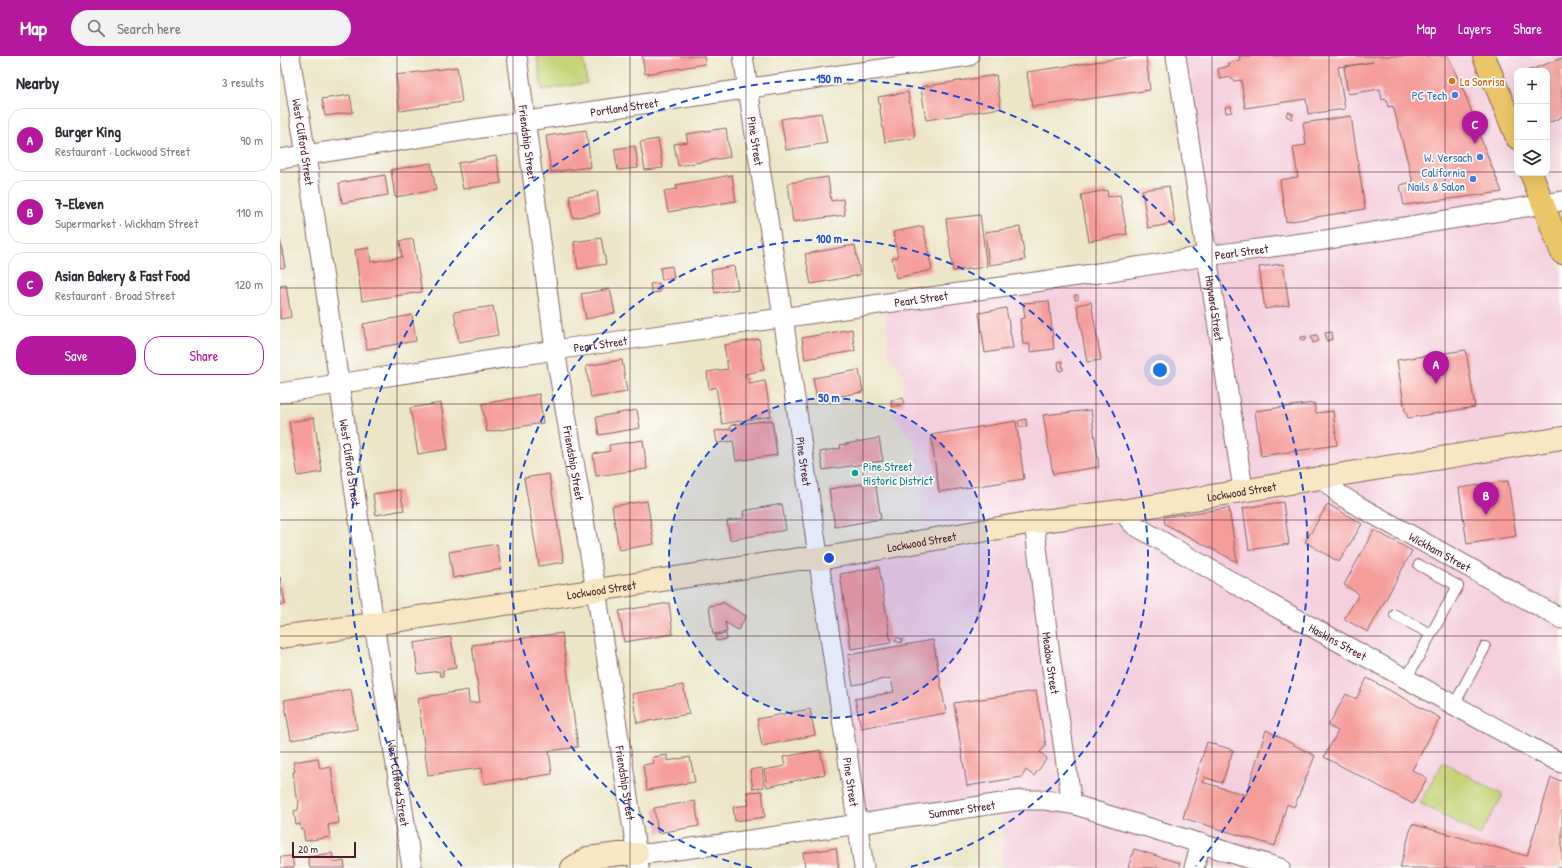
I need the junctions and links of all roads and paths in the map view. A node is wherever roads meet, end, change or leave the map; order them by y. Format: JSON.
{"nodes":[{"id":1,"x":290,"y":56,"type":"edge"},
{"id":2,"x":518,"y":56,"type":"edge"},
{"id":3,"x":742,"y":56,"type":"edge"},
{"id":4,"x":969,"y":56,"type":"edge"},
{"id":5,"x":1176,"y":56,"type":"edge"},
{"id":6,"x":1484,"y":56,"type":"edge"},
{"id":7,"x":747,"y":89,"type":"junction"},
{"id":8,"x":527,"y":121,"type":"junction"},
{"id":9,"x":1514,"y":131,"type":"edge"},
{"id":10,"x":306,"y":155,"type":"junction"},
{"id":11,"x":280,"y":159,"type":"edge"},
{"id":12,"x":1533,"y":176,"type":"edge"},
{"id":13,"x":1553,"y":203,"type":"edge"},
{"id":14,"x":1562,"y":254,"type":"edge"},
{"id":15,"x":1206,"y":256,"type":"junction"},
{"id":16,"x":784,"y":317,"type":"junction"},
{"id":17,"x":555,"y":350,"type":"junction"},
{"id":18,"x":339,"y":384,"type":"junction"},
{"id":19,"x":280,"y":393,"type":"edge"},
{"id":20,"x":1562,"y":438,"type":"edge"},
{"id":21,"x":1321,"y":477,"type":"junction"},
{"id":22,"x":1243,"y":489,"type":"junction"},
{"id":23,"x":1121,"y":510,"type":"junction"},
{"id":24,"x":1034,"y":522,"type":"junction"},
{"id":25,"x":819,"y":559,"type":"junction"},
{"id":26,"x":1419,"y":565,"type":"dead end"},
{"id":27,"x":596,"y":590,"type":"junction"},
{"id":28,"x":1395,"y":615,"type":"dead end"},
{"id":29,"x":1562,"y":619,"type":"edge"},
{"id":30,"x":374,"y":624,"type":"junction"},
{"id":31,"x":1431,"y":634,"type":"junction"},
{"id":32,"x":280,"y":637,"type":"edge"},
{"id":33,"x":1485,"y":647,"type":"dead end"},
{"id":34,"x":1406,"y":679,"type":"junction"},
{"id":35,"x":1454,"y":705,"type":"junction"},
{"id":36,"x":1562,"y":763,"type":"edge"},
{"id":37,"x":1072,"y":804,"type":"junction"},
{"id":38,"x":858,"y":824,"type":"junction"},
{"id":39,"x":1201,"y":844,"type":"junction"},
{"id":40,"x":638,"y":861,"type":"edge"},
{"id":41,"x":412,"y":868,"type":"edge"},
{"id":42,"x":572,"y":868,"type":"edge"},
{"id":43,"x":864,"y":868,"type":"edge"},
{"id":44,"x":1194,"y":868,"type":"edge"},
{"id":45,"x":1280,"y":868,"type":"edge"}],
"edges":[{"from":1,"to":10,"type":"street","name":"West Clifford Street"},
{"from":2,"to":8,"type":"street","name":"Friendship Street"},
{"from":3,"to":7,"type":"street","name":"Pine Street"},
{"from":4,"to":7,"type":"street","name":"Portland Street"},
{"from":5,"to":15,"type":"street","name":"Hayward Street"},
{"from":6,"to":9,"type":"main road"},
{"from":7,"to":8,"type":"street","name":"Portland Street"},
{"from":7,"to":16,"type":"street","name":"Pine Street"},
{"from":8,"to":10,"type":"street","name":"Portland Street"},
{"from":8,"to":17,"type":"street","name":"Friendship Street"},
{"from":10,"to":11,"type":"street","name":"Portland Street"},
{"from":10,"to":18,"type":"street","name":"West Clifford Street"},
{"from":12,"to":13,"type":"main road"},
{"from":13,"to":14,"type":"main road"},
{"from":13,"to":15,"type":"street","name":"Pearl Street"},
{"from":15,"to":16,"type":"street","name":"Pearl Street"},
{"from":15,"to":22,"type":"street","name":"Hayward Street"},
{"from":16,"to":17,"type":"street","name":"Pearl Street"},
{"from":16,"to":25,"type":"street","name":"Pine Street"},
{"from":17,"to":18,"type":"street","name":"Pearl Street"},
{"from":17,"to":27,"type":"street","name":"Friendship Street"},
{"from":18,"to":19,"type":"street","name":"Pearl Street"},
{"from":18,"to":30,"type":"street","name":"West Clifford Street"},
{"from":20,"to":21,"type":"street","name":"Lockwood Street"},
{"from":21,"to":22,"type":"street","name":"Lockwood Street"},
{"from":21,"to":29,"type":"street","name":"Wickham Street"},
{"from":22,"to":23,"type":"street","name":"Lockwood Street"},
{"from":23,"to":24,"type":"street","name":"Lockwood Street"},
{"from":23,"to":34,"type":"street","name":"Haskins Street"},
{"from":24,"to":25,"type":"street","name":"Lockwood Street"},
{"from":24,"to":37,"type":"street","name":"Meadow Street"},
{"from":25,"to":27,"type":"street","name":"Lockwood Street"},
{"from":25,"to":38,"type":"street","name":"Pine Street"},
{"from":26,"to":31,"type":"lane"},
{"from":27,"to":30,"type":"street","name":"Lockwood Street"},
{"from":27,"to":40,"type":"street","name":"Friendship Street"},
{"from":28,"to":31,"type":"lane"},
{"from":30,"to":32,"type":"street","name":"Lockwood Street"},
{"from":30,"to":41,"type":"street","name":"West Clifford Street"},
{"from":31,"to":34,"type":"lane"},
{"from":33,"to":35,"type":"lane"},
{"from":34,"to":35,"type":"street","name":"Haskins Street"},
{"from":35,"to":36,"type":"street","name":"Haskins Street"},
{"from":37,"to":38,"type":"street","name":"Summer Street"},
{"from":37,"to":39,"type":"street","name":"Summer Street"},
{"from":38,"to":40,"type":"street","name":"Summer Street"},
{"from":38,"to":43,"type":"street","name":"Pine Street"},
{"from":39,"to":44,"type":"street"},
{"from":39,"to":45,"type":"street","name":"Summer Street"},
{"from":40,"to":42,"type":"street"}]}
